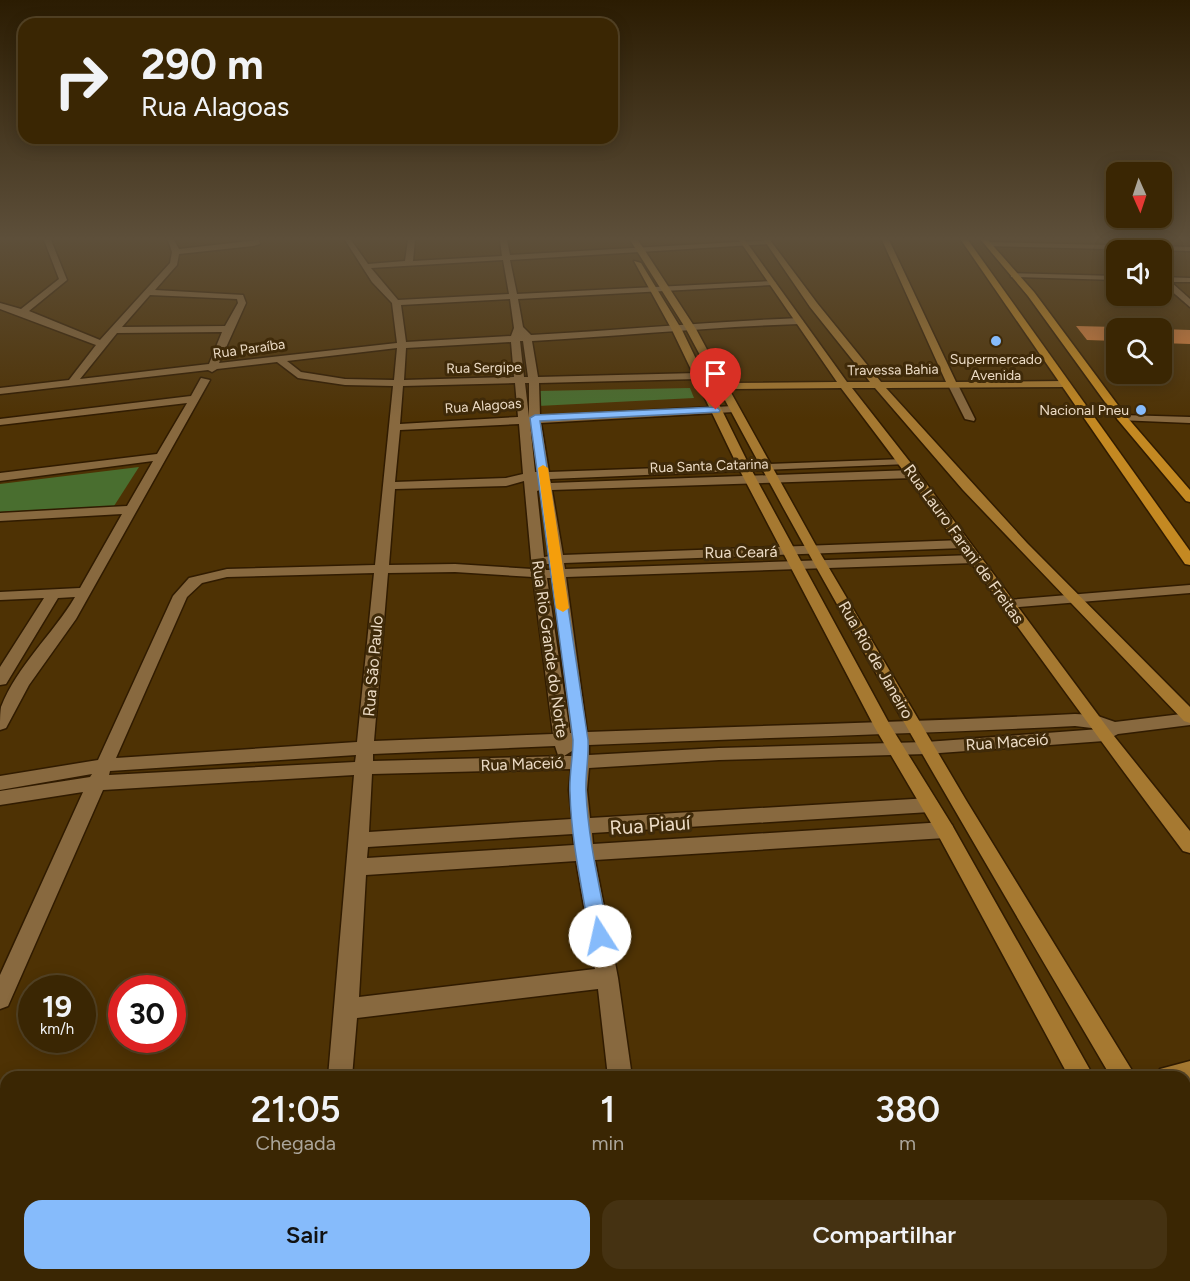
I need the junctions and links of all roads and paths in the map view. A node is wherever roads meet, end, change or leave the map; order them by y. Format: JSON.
{"nodes":[{"id":1,"x":38,"y":300,"type":"edge"},
{"id":2,"x":143,"y":300,"type":"edge"},
{"id":3,"x":241,"y":300,"type":"edge"},
{"id":4,"x":393,"y":300,"type":"edge"},
{"id":5,"x":443,"y":300,"type":"edge"},
{"id":6,"x":514,"y":300,"type":"edge"},
{"id":7,"x":662,"y":300,"type":"edge"},
{"id":8,"x":785,"y":300,"type":"edge"},
{"id":9,"x":812,"y":300,"type":"edge"},
{"id":10,"x":914,"y":300,"type":"edge"},
{"id":11,"x":1011,"y":300,"type":"edge"},
{"id":12,"x":1035,"y":300,"type":"edge"},
{"id":13,"x":396,"y":303,"type":"junction"},
{"id":14,"x":0,"y":306,"type":"edge"},
{"id":15,"x":1022,"y":309,"type":"junction"},
{"id":16,"x":24,"y":311,"type":"junction"},
{"id":17,"x":1044,"y":312,"type":"junction"},
{"id":18,"x":799,"y":321,"type":"junction"},
{"id":19,"x":682,"y":327,"type":"junction"},
{"id":20,"x":228,"y":329,"type":"junction"},
{"id":21,"x":115,"y":330,"type":"junction"},
{"id":22,"x":518,"y":336,"type":"junction"},
{"id":23,"x":102,"y":344,"type":"junction"},
{"id":24,"x":402,"y":345,"type":"junction"},
{"id":25,"x":278,"y":358,"type":"junction"},
{"id":26,"x":209,"y":374,"type":"junction"},
{"id":27,"x":950,"y":379,"type":"junction"},
{"id":28,"x":841,"y":380,"type":"junction"},
{"id":29,"x":871,"y":380,"type":"junction"},
{"id":30,"x":1062,"y":380,"type":"junction"},
{"id":31,"x":701,"y":381,"type":"junction"},
{"id":32,"x":720,"y":382,"type":"junction"},
{"id":33,"x":71,"y":384,"type":"junction"},
{"id":34,"x":519,"y":384,"type":"junction"},
{"id":35,"x":534,"y":384,"type":"junction"},
{"id":36,"x":399,"y":385,"type":"junction"},
{"id":37,"x":0,"y":391,"type":"edge"},
{"id":38,"x":194,"y":399,"type":"junction"},
{"id":39,"x":714,"y":406,"type":"junction"},
{"id":40,"x":732,"y":406,"type":"junction"},
{"id":41,"x":528,"y":416,"type":"junction"},
{"id":42,"x":1122,"y":418,"type":"junction"},
{"id":43,"x":970,"y":419,"type":"dead end"},
{"id":44,"x":1190,"y":420,"type":"edge"},
{"id":45,"x":0,"y":422,"type":"edge"},
{"id":46,"x":396,"y":424,"type":"junction"},
{"id":47,"x":161,"y":457,"type":"junction"},
{"id":48,"x":904,"y":462,"type":"junction"},
{"id":49,"x":840,"y":465,"type":"junction"},
{"id":50,"x":770,"y":474,"type":"junction"},
{"id":51,"x":913,"y":474,"type":"junction"},
{"id":52,"x":748,"y":475,"type":"junction"},
{"id":53,"x":847,"y":476,"type":"junction"},
{"id":54,"x":0,"y":477,"type":"edge"},
{"id":55,"x":538,"y":481,"type":"junction"},
{"id":56,"x":390,"y":486,"type":"junction"},
{"id":57,"x":1190,"y":498,"type":"edge"},
{"id":58,"x":131,"y":510,"type":"junction"},
{"id":59,"x":0,"y":517,"type":"edge"},
{"id":60,"x":551,"y":526,"type":"junction"},
{"id":61,"x":534,"y":527,"type":"junction"},
{"id":62,"x":963,"y":544,"type":"junction"},
{"id":63,"x":888,"y":548,"type":"junction"},
{"id":64,"x":812,"y":551,"type":"junction"},
{"id":65,"x":789,"y":552,"type":"junction"},
{"id":66,"x":974,"y":559,"type":"junction"},
{"id":67,"x":897,"y":561,"type":"junction"},
{"id":68,"x":1190,"y":561,"type":"edge"},
{"id":69,"x":539,"y":567,"type":"junction"},
{"id":70,"x":558,"y":567,"type":"junction"},
{"id":71,"x":799,"y":567,"type":"junction"},
{"id":72,"x":823,"y":567,"type":"junction"},
{"id":73,"x":382,"y":569,"type":"junction"},
{"id":74,"x":1190,"y":589,"type":"edge"},
{"id":75,"x":84,"y":592,"type":"junction"},
{"id":76,"x":54,"y":593,"type":"junction"},
{"id":77,"x":0,"y":596,"type":"edge"},
{"id":78,"x":1072,"y":597,"type":"junction"},
{"id":79,"x":1008,"y":604,"type":"junction"},
{"id":80,"x":0,"y":680,"type":"edge"},
{"id":81,"x":6,"y":702,"type":"edge"},
{"id":82,"x":1190,"y":718,"type":"edge"},
{"id":83,"x":0,"y":724,"type":"edge"},
{"id":84,"x":883,"y":728,"type":"junction"},
{"id":85,"x":916,"y":728,"type":"junction"},
{"id":86,"x":1105,"y":728,"type":"junction"},
{"id":87,"x":813,"y":729,"type":"junction"},
{"id":88,"x":713,"y":734,"type":"junction"},
{"id":89,"x":580,"y":740,"type":"junction"},
{"id":90,"x":562,"y":741,"type":"junction"},
{"id":91,"x":365,"y":747,"type":"junction"},
{"id":92,"x":896,"y":748,"type":"junction"},
{"id":93,"x":926,"y":748,"type":"junction"},
{"id":94,"x":822,"y":751,"type":"junction"},
{"id":95,"x":719,"y":754,"type":"junction"},
{"id":96,"x":574,"y":762,"type":"junction"},
{"id":97,"x":105,"y":765,"type":"junction"},
{"id":98,"x":365,"y":768,"type":"junction"},
{"id":99,"x":0,"y":783,"type":"edge"},
{"id":100,"x":96,"y":783,"type":"junction"},
{"id":101,"x":0,"y":798,"type":"edge"},
{"id":102,"x":930,"y":805,"type":"junction"},
{"id":103,"x":842,"y":809,"type":"junction"},
{"id":104,"x":719,"y":816,"type":"junction"},
{"id":105,"x":582,"y":826,"type":"junction"},
{"id":106,"x":945,"y":830,"type":"junction"},
{"id":107,"x":853,"y":834,"type":"junction"},
{"id":108,"x":358,"y":840,"type":"junction"},
{"id":109,"x":726,"y":842,"type":"junction"},
{"id":110,"x":1190,"y":845,"type":"edge"},
{"id":111,"x":584,"y":852,"type":"junction"},
{"id":112,"x":358,"y":867,"type":"junction"},
{"id":113,"x":607,"y":978,"type":"junction"},
{"id":114,"x":0,"y":999,"type":"edge"},
{"id":115,"x":347,"y":1009,"type":"junction"},
{"id":116,"x":341,"y":1071,"type":"edge"},
{"id":117,"x":619,"y":1071,"type":"edge"},
{"id":118,"x":1079,"y":1071,"type":"edge"},
{"id":119,"x":1120,"y":1071,"type":"edge"}],
"edges":[{"from":1,"to":16,"type":"street"},
{"from":2,"to":21,"type":"street"},
{"from":3,"to":20,"type":"street"},
{"from":4,"to":13,"type":"street"},
{"from":5,"to":13,"type":"street"},
{"from":6,"to":22,"type":"street","name":"Rua Rio Grande do Norte"},
{"from":7,"to":19,"type":"street","name":"Rua Rio de Janeiro"},
{"from":8,"to":18,"type":"street","name":"Rua Lauro Farani de Freitas"},
{"from":9,"to":29,"type":"street","name":"Rua Lauro Farani de Freitas"},
{"from":10,"to":27,"type":"street"},
{"from":11,"to":15,"type":"main road"},
{"from":12,"to":17,"type":"main road"},
{"from":13,"to":24,"type":"street","name":"Rua São Paulo"},
{"from":14,"to":16,"type":"street"},
{"from":15,"to":17,"type":"main road"},
{"from":15,"to":30,"type":"main road"},
{"from":16,"to":23,"type":"street"},
{"from":17,"to":42,"type":"main road"},
{"from":18,"to":19,"type":"street","name":"Rua Paraíba"},
{"from":18,"to":28,"type":"street","name":"Rua Lauro Farani de Freitas"},
{"from":19,"to":22,"type":"street","name":"Rua Paraíba"},
{"from":19,"to":31,"type":"street","name":"Rua Rio de Janeiro"},
{"from":19,"to":32,"type":"street","name":"Rua Rio de Janeiro"},
{"from":20,"to":21,"type":"street"},
{"from":20,"to":26,"type":"street"},
{"from":21,"to":23,"type":"street"},
{"from":22,"to":24,"type":"street","name":"Rua Paraíba"},
{"from":22,"to":34,"type":"street","name":"Rua Rio Grande do Norte"},
{"from":22,"to":35,"type":"street","name":"Rua Rio Grande do Norte"},
{"from":23,"to":33,"type":"street"},
{"from":24,"to":25,"type":"street","name":"Rua Paraíba"},
{"from":24,"to":36,"type":"street","name":"Rua São Paulo"},
{"from":25,"to":26,"type":"street","name":"Rua Paraíba"},
{"from":25,"to":36,"type":"street","name":"Rua Sergipe"},
{"from":26,"to":33,"type":"street","name":"Rua Paraíba"},
{"from":26,"to":38,"type":"street"},
{"from":27,"to":29,"type":"street","name":"Travessa Bahia"},
{"from":27,"to":30,"type":"street","name":"Travessa Bahia"},
{"from":27,"to":43,"type":"street"},
{"from":28,"to":29,"type":"street","name":"Travessa Bahia"},
{"from":28,"to":32,"type":"street","name":"Travessa Bahia"},
{"from":28,"to":48,"type":"street","name":"Rua Lauro Farani de Freitas"},
{"from":29,"to":78,"type":"street","name":"Rua Lauro Farani de Freitas"},
{"from":30,"to":68,"type":"main road"},
{"from":31,"to":32,"type":"street","name":"Travessa Bahia"},
{"from":31,"to":35,"type":"street","name":"Rua Sergipe"},
{"from":31,"to":39,"type":"street","name":"Rua Rio de Janeiro"},
{"from":32,"to":40,"type":"street","name":"Rua Rio de Janeiro"},
{"from":33,"to":37,"type":"street","name":"Rua Paraíba"},
{"from":34,"to":35,"type":"street","name":"Rua Sergipe"},
{"from":34,"to":36,"type":"street","name":"Rua Sergipe"},
{"from":34,"to":41,"type":"street","name":"Rua Rio Grande do Norte"},
{"from":35,"to":41,"type":"street","name":"Rua Rio Grande do Norte"},
{"from":36,"to":46,"type":"street","name":"Rua São Paulo"},
{"from":38,"to":45,"type":"street"},
{"from":38,"to":47,"type":"street"},
{"from":39,"to":40,"type":"street","name":"Rua Alagoas"},
{"from":39,"to":41,"type":"street","name":"Rua Alagoas"},
{"from":39,"to":52,"type":"street","name":"Rua Rio de Janeiro"},
{"from":40,"to":50,"type":"street","name":"Rua Rio de Janeiro"},
{"from":41,"to":46,"type":"street","name":"Rua Alagoas"},
{"from":41,"to":55,"type":"street","name":"Rua Rio Grande do Norte"},
{"from":42,"to":44,"type":"street"},
{"from":42,"to":57,"type":"main road"},
{"from":46,"to":56,"type":"street","name":"Rua São Paulo"},
{"from":47,"to":54,"type":"street"},
{"from":47,"to":58,"type":"street"},
{"from":48,"to":49,"type":"street","name":"Rua Santa Catarina"},
{"from":48,"to":51,"type":"street","name":"Rua Lauro Farani de Freitas"},
{"from":49,"to":50,"type":"street","name":"Rua Santa Catarina"},
{"from":49,"to":53,"type":"street"},
{"from":50,"to":52,"type":"street","name":"Rua Santa Catarina"},
{"from":50,"to":53,"type":"street","name":"Rua Santa Catarina"},
{"from":50,"to":64,"type":"street","name":"Rua Rio de Janeiro"},
{"from":51,"to":53,"type":"street","name":"Rua Santa Catarina"},
{"from":51,"to":62,"type":"street","name":"Rua Lauro Farani de Freitas"},
{"from":52,"to":55,"type":"street","name":"Rua Santa Catarina"},
{"from":52,"to":65,"type":"street","name":"Rua Rio de Janeiro"},
{"from":55,"to":56,"type":"street","name":"Rua Santa Catarina"},
{"from":55,"to":60,"type":"street","name":"Rua Rio Grande do Norte"},
{"from":55,"to":61,"type":"street","name":"Rua Rio Grande do Norte"},
{"from":56,"to":73,"type":"street","name":"Rua São Paulo"},
{"from":58,"to":59,"type":"street"},
{"from":58,"to":75,"type":"street"},
{"from":60,"to":61,"type":"street"},
{"from":60,"to":70,"type":"street","name":"Rua Rio Grande do Norte"},
{"from":61,"to":69,"type":"street","name":"Rua Rio Grande do Norte"},
{"from":62,"to":63,"type":"street","name":"Rua Ceará"},
{"from":62,"to":66,"type":"street","name":"Rua Lauro Farani de Freitas"},
{"from":63,"to":64,"type":"street","name":"Rua Ceará"},
{"from":63,"to":67,"type":"street"},
{"from":64,"to":65,"type":"street","name":"Rua Ceará"},
{"from":64,"to":72,"type":"street","name":"Rua Rio de Janeiro"},
{"from":65,"to":70,"type":"street","name":"Rua Ceará"},
{"from":65,"to":71,"type":"street","name":"Rua Rio de Janeiro"},
{"from":66,"to":67,"type":"street","name":"Rua Ceará"},
{"from":66,"to":79,"type":"street","name":"Rua Lauro Farani de Freitas"},
{"from":67,"to":72,"type":"street","name":"Rua Ceará"},
{"from":69,"to":70,"type":"street","name":"Rua Ceará"},
{"from":69,"to":73,"type":"street","name":"Rua Ceará"},
{"from":69,"to":90,"type":"street","name":"Rua Rio Grande do Norte"},
{"from":70,"to":71,"type":"street","name":"Rua Ceará"},
{"from":70,"to":89,"type":"street","name":"Rua Rio Grande do Norte"},
{"from":71,"to":72,"type":"street","name":"Rua Ceará"},
{"from":71,"to":84,"type":"street","name":"Rua Rio de Janeiro"},
{"from":72,"to":85,"type":"street","name":"Rua Rio de Janeiro"},
{"from":73,"to":91,"type":"street","name":"Rua São Paulo"},
{"from":73,"to":97,"type":"street","name":"Rua Ceará"},
{"from":74,"to":78,"type":"street"},
{"from":75,"to":76,"type":"street"},
{"from":75,"to":81,"type":"street"},
{"from":76,"to":77,"type":"street"},
{"from":76,"to":80,"type":"street"},
{"from":78,"to":79,"type":"street"},
{"from":78,"to":82,"type":"street","name":"Rua Lauro Farani de Freitas"},
{"from":79,"to":86,"type":"street","name":"Rua Lauro Farani de Freitas"},
{"from":81,"to":83,"type":"street"},
{"from":82,"to":86,"type":"street","name":"Rua Maceió"},
{"from":84,"to":85,"type":"street","name":"Rua Maceió"},
{"from":84,"to":87,"type":"street","name":"Rua Maceió"},
{"from":84,"to":92,"type":"street","name":"Rua Rio de Janeiro"},
{"from":85,"to":86,"type":"street","name":"Rua Maceió"},
{"from":85,"to":93,"type":"street","name":"Rua Rio de Janeiro"},
{"from":86,"to":93,"type":"street","name":"Rua Maceió"},
{"from":86,"to":110,"type":"street","name":"Rua Lauro Farani de Freitas"},
{"from":87,"to":88,"type":"street","name":"Rua Maceió"},
{"from":87,"to":94,"type":"street"},
{"from":88,"to":89,"type":"street","name":"Rua Maceió"},
{"from":88,"to":95,"type":"street"},
{"from":89,"to":90,"type":"street","name":"Rua Maceió"},
{"from":89,"to":96,"type":"street","name":"Rua Rio Grande do Norte"},
{"from":90,"to":91,"type":"street","name":"Rua Maceió"},
{"from":90,"to":96,"type":"street","name":"Rua Rio Grande do Norte"},
{"from":91,"to":97,"type":"street","name":"Rua Maceió"},
{"from":91,"to":98,"type":"street","name":"Rua São Paulo"},
{"from":92,"to":93,"type":"street","name":"Rua Maceió"},
{"from":92,"to":94,"type":"street","name":"Rua Maceió"},
{"from":92,"to":102,"type":"street","name":"Rua Rio de Janeiro"},
{"from":93,"to":119,"type":"street","name":"Rua Rio de Janeiro"},
{"from":94,"to":95,"type":"street","name":"Rua Maceió"},
{"from":95,"to":96,"type":"street","name":"Rua Maceió"},
{"from":96,"to":98,"type":"street","name":"Rua Maceió"},
{"from":96,"to":105,"type":"street","name":"Rua Rio Grande do Norte"},
{"from":97,"to":99,"type":"street","name":"Rua Maceió"},
{"from":97,"to":100,"type":"street"},
{"from":98,"to":100,"type":"street","name":"Rua Maceió"},
{"from":98,"to":108,"type":"street","name":"Rua São Paulo"},
{"from":100,"to":101,"type":"street","name":"Rua Maceió"},
{"from":100,"to":114,"type":"street"},
{"from":102,"to":103,"type":"street","name":"Rua Piauí"},
{"from":102,"to":106,"type":"street","name":"Rua Rio de Janeiro"},
{"from":103,"to":104,"type":"street","name":"Rua Piauí"},
{"from":103,"to":107,"type":"street"},
{"from":104,"to":105,"type":"street","name":"Rua Piauí"},
{"from":104,"to":109,"type":"street"},
{"from":105,"to":108,"type":"street","name":"Rua Piauí"},
{"from":105,"to":111,"type":"street","name":"Rua Rio Grande do Norte"},
{"from":106,"to":107,"type":"street","name":"Rua Piauí"},
{"from":106,"to":118,"type":"street","name":"Rua Rio de Janeiro"},
{"from":107,"to":109,"type":"street","name":"Rua Piauí"},
{"from":108,"to":112,"type":"street","name":"Rua São Paulo"},
{"from":109,"to":111,"type":"street","name":"Rua Piauí"},
{"from":111,"to":112,"type":"street","name":"Rua Piauí"},
{"from":111,"to":113,"type":"street","name":"Rua Rio Grande do Norte"},
{"from":112,"to":115,"type":"street","name":"Rua São Paulo"},
{"from":113,"to":115,"type":"street"},
{"from":113,"to":117,"type":"street","name":"Rua Rio Grande do Norte"},
{"from":115,"to":116,"type":"street","name":"Rua São Paulo"}]}
